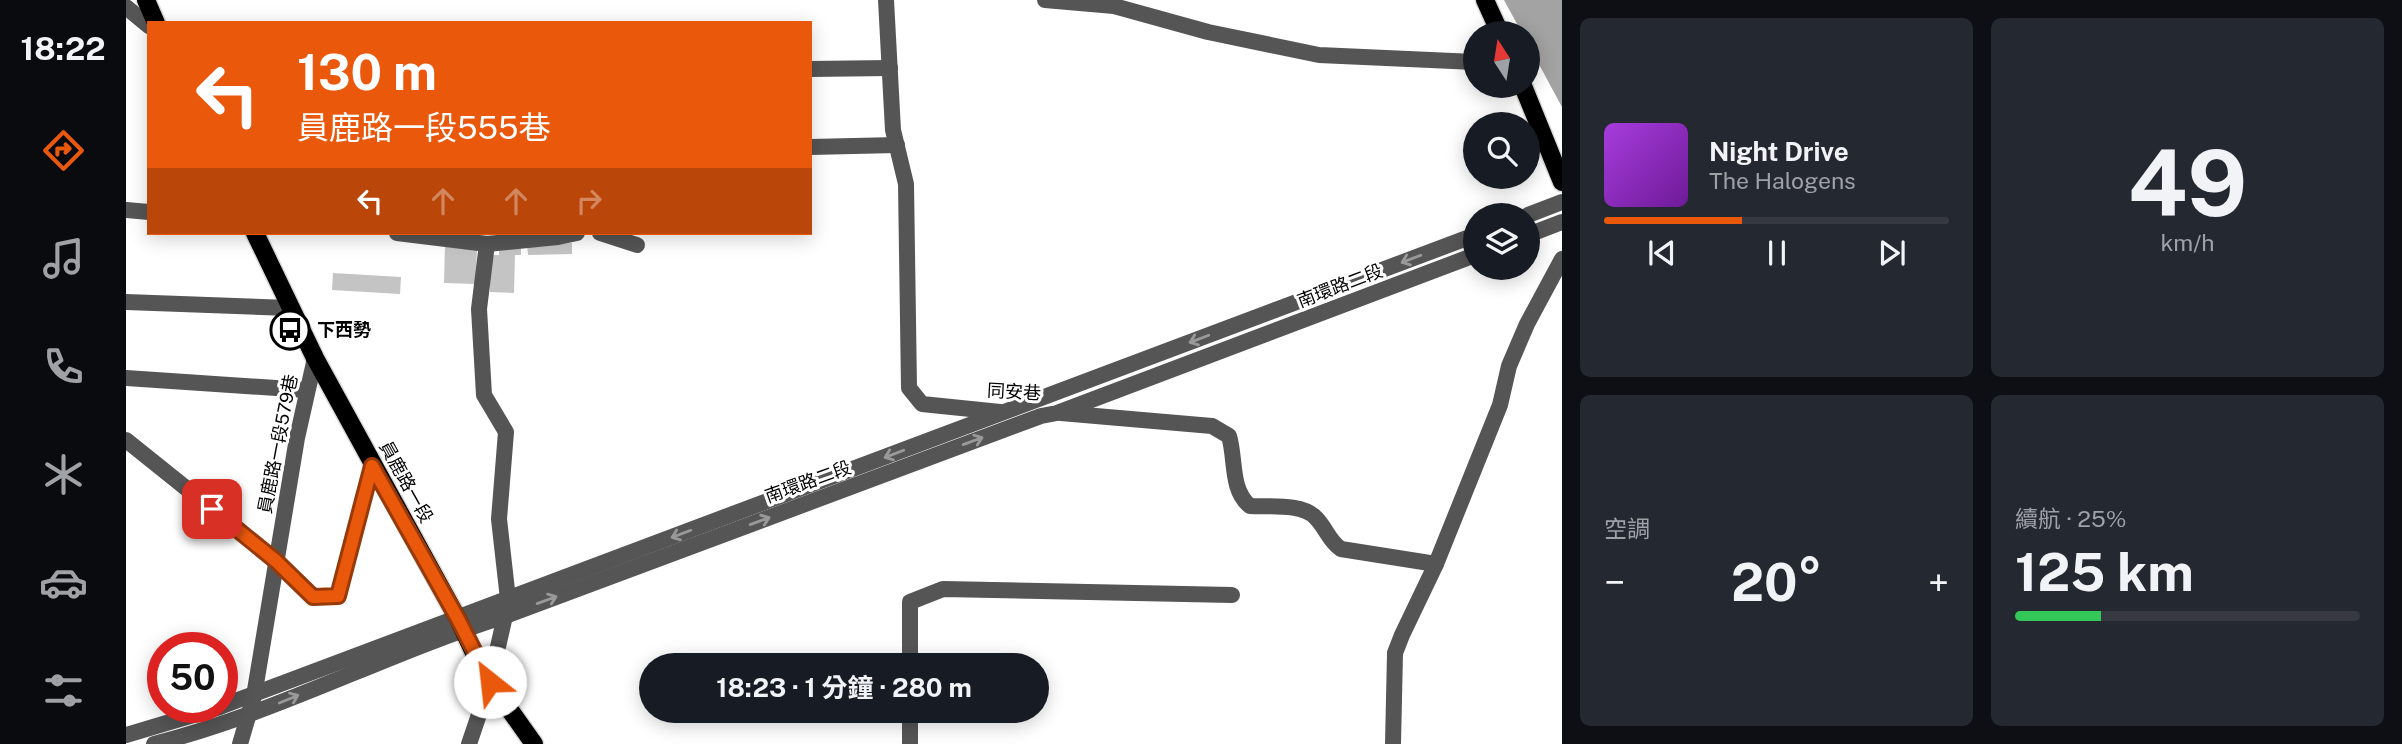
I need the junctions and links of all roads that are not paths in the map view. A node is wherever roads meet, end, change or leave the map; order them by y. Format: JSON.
{"nodes":[{"id":1,"x":146,"y":0,"type":"edge"},
{"id":2,"x":886,"y":0,"type":"edge"},
{"id":3,"x":1045,"y":0,"type":"edge"},
{"id":4,"x":1485,"y":0,"type":"edge"},
{"id":5,"x":126,"y":7,"type":"edge"},
{"id":6,"x":155,"y":21,"type":"edge"},
{"id":7,"x":1495,"y":21,"type":"edge"},
{"id":8,"x":147,"y":24,"type":"edge"},
{"id":9,"x":1463,"y":61,"type":"edge"},
{"id":10,"x":890,"y":68,"type":"junction"},
{"id":11,"x":812,"y":69,"type":"edge"},
{"id":12,"x":1528,"y":98,"type":"edge"},
{"id":13,"x":897,"y":145,"type":"junction"},
{"id":14,"x":812,"y":147,"type":"edge"},
{"id":15,"x":1562,"y":182,"type":"edge"},
{"id":16,"x":1562,"y":202,"type":"edge"},
{"id":17,"x":1540,"y":210,"type":"edge"},
{"id":18,"x":126,"y":211,"type":"edge"},
{"id":19,"x":147,"y":212,"type":"edge"},
{"id":20,"x":1562,"y":222,"type":"edge"},
{"id":21,"x":1540,"y":230,"type":"edge"},
{"id":22,"x":256,"y":235,"type":"edge"},
{"id":23,"x":413,"y":235,"type":"edge"},
{"id":24,"x":568,"y":235,"type":"edge"},
{"id":25,"x":606,"y":235,"type":"edge"},
{"id":26,"x":1463,"y":240,"type":"edge"},
{"id":27,"x":487,"y":244,"type":"junction"},
{"id":28,"x":637,"y":245,"type":"dead end"},
{"id":29,"x":1562,"y":259,"type":"edge"},
{"id":30,"x":1463,"y":260,"type":"edge"},
{"id":31,"x":126,"y":302,"type":"edge"},
{"id":32,"x":290,"y":308,"type":"junction"},
{"id":33,"x":315,"y":358,"type":"junction"},
{"id":34,"x":126,"y":378,"type":"edge"},
{"id":35,"x":306,"y":390,"type":"junction"},
{"id":36,"x":1006,"y":412,"type":"junction"},
{"id":37,"x":1057,"y":413,"type":"junction"},
{"id":38,"x":126,"y":440,"type":"edge"},
{"id":39,"x":372,"y":466,"type":"junction"},
{"id":40,"x":276,"y":561,"type":"junction"},
{"id":41,"x":1436,"y":564,"type":"junction"},
{"id":42,"x":1232,"y":595,"type":"dead end"},
{"id":43,"x":508,"y":599,"type":"junction"},
{"id":44,"x":505,"y":616,"type":"junction"},
{"id":45,"x":460,"y":624,"type":"junction"},
{"id":46,"x":910,"y":653,"type":"edge"},
{"id":47,"x":490,"y":682,"type":"junction"},
{"id":48,"x":254,"y":696,"type":"junction"},
{"id":49,"x":238,"y":701,"type":"edge"},
{"id":50,"x":247,"y":716,"type":"junction"},
{"id":51,"x":167,"y":723,"type":"edge"},
{"id":52,"x":910,"y":723,"type":"edge"},
{"id":53,"x":126,"y":735,"type":"edge"},
{"id":54,"x":155,"y":744,"type":"edge"},
{"id":55,"x":240,"y":744,"type":"edge"},
{"id":56,"x":469,"y":744,"type":"edge"},
{"id":57,"x":534,"y":744,"type":"edge"},
{"id":58,"x":910,"y":744,"type":"edge"},
{"id":59,"x":1393,"y":744,"type":"edge"}],
"edges":[{"from":1,"to":6,"type":"main road"},
{"from":2,"to":10,"type":"street","name":"同安巷"},
{"from":3,"to":9,"type":"street"},
{"from":4,"to":7,"type":"main road"},
{"from":5,"to":8,"type":"street"},
{"from":10,"to":11,"type":"street"},
{"from":10,"to":13,"type":"street","name":"同安巷"},
{"from":12,"to":15,"type":"main road"},
{"from":13,"to":14,"type":"street"},
{"from":13,"to":36,"type":"street","name":"同安巷"},
{"from":16,"to":17,"type":"street"},
{"from":18,"to":19,"type":"street"},
{"from":20,"to":21,"type":"street"},
{"from":22,"to":32,"type":"main road","name":"員鹿路一段"},
{"from":23,"to":27,"type":"street"},
{"from":24,"to":27,"type":"street"},
{"from":25,"to":28,"type":"street"},
{"from":26,"to":36,"type":"street","name":"南環路二段","one_way":true},
{"from":27,"to":43,"type":"street"},
{"from":29,"to":41,"type":"street"},
{"from":30,"to":37,"type":"street","name":"南環路二段"},
{"from":31,"to":32,"type":"street"},
{"from":32,"to":33,"type":"main road","name":"員鹿路一段"},
{"from":33,"to":35,"type":"street","name":"員鹿路一段579巷"},
{"from":33,"to":39,"type":"main road","name":"員鹿路一段"},
{"from":34,"to":35,"type":"street"},
{"from":35,"to":40,"type":"street","name":"員鹿路一段579巷"},
{"from":36,"to":37,"type":"street","name":"同安巷"},
{"from":36,"to":43,"type":"street","name":"南環路二段","one_way":true},
{"from":37,"to":41,"type":"street","name":"同安巷"},
{"from":44,"to":37,"type":"street","name":"南環路二段","one_way":true},
{"from":38,"to":40,"type":"street"},
{"from":39,"to":40,"type":"street"},
{"from":39,"to":45,"type":"main road","name":"員鹿路一段"},
{"from":40,"to":48,"type":"street","name":"員鹿路一段579巷"},
{"from":41,"to":59,"type":"street"},
{"from":42,"to":46,"type":"street"},
{"from":43,"to":45,"type":"street","name":"南環路二段"},
{"from":44,"to":45,"type":"street","name":"南環路二段"},
{"from":44,"to":47,"type":"street"},
{"from":45,"to":47,"type":"main road","name":"員鹿路一段"},
{"from":45,"to":48,"type":"street","name":"南環路二段"},
{"from":50,"to":45,"type":"street","name":"南環路二段","one_way":true},
{"from":47,"to":56,"type":"street"},
{"from":47,"to":57,"type":"main road","name":"員鹿路一段"},
{"from":48,"to":49,"type":"street","name":"南環路二段"},
{"from":48,"to":50,"type":"street","name":"員鹿路一段579巷"},
{"from":50,"to":54,"type":"street","name":"南環路二段"},
{"from":50,"to":55,"type":"street","name":"員鹿路一段579巷"},
{"from":51,"to":53,"type":"street","name":"南環路二段"},
{"from":52,"to":58,"type":"street"}]}
